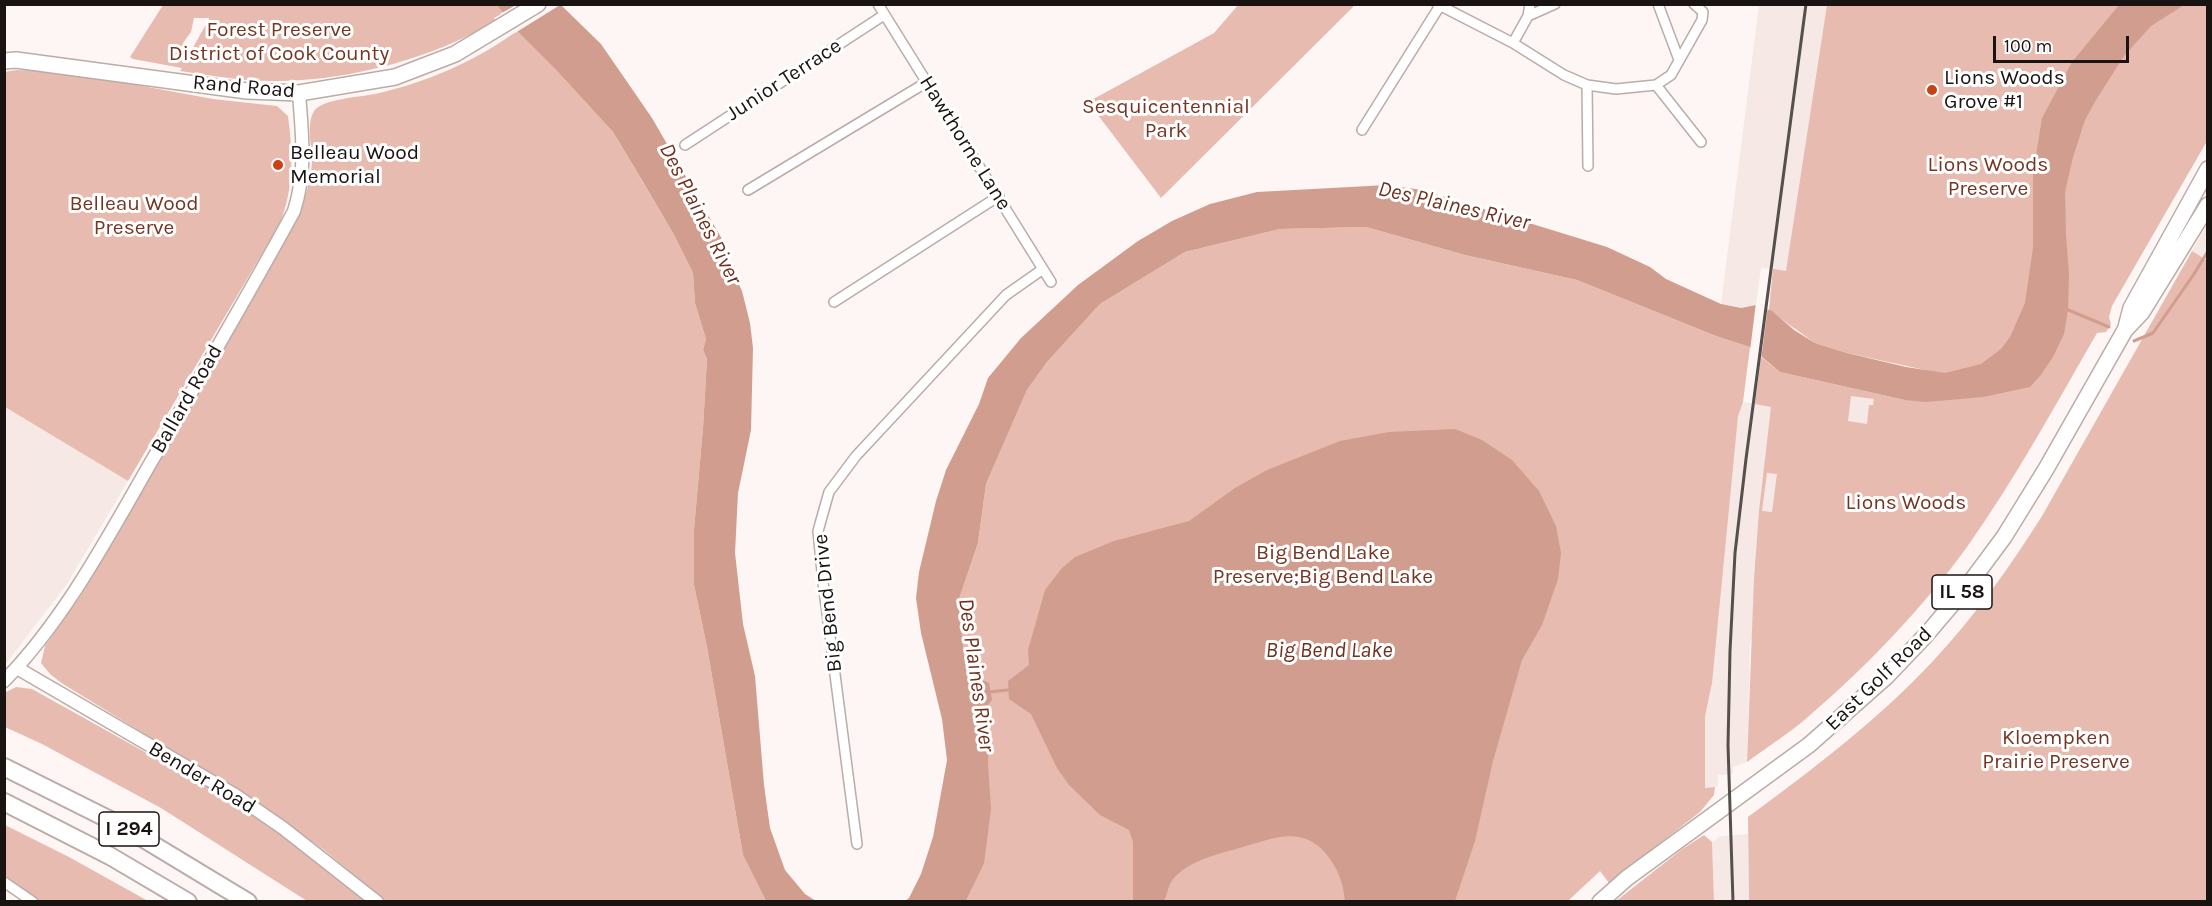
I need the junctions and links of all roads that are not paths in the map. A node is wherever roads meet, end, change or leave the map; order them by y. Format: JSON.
{"nodes":[{"id":1,"x":538,"y":4,"type":"edge"},
{"id":2,"x":878,"y":4,"type":"edge"},
{"id":3,"x":1530,"y":4,"type":"edge"},
{"id":4,"x":1555,"y":4,"type":"edge"},
{"id":5,"x":1658,"y":4,"type":"edge"},
{"id":6,"x":1694,"y":4,"type":"edge"},
{"id":7,"x":1440,"y":5,"type":"edge"},
{"id":8,"x":884,"y":15,"type":"junction"},
{"id":9,"x":1528,"y":16,"type":"junction"},
{"id":10,"x":1513,"y":43,"type":"junction"},
{"id":11,"x":1679,"y":60,"type":"junction"},
{"id":12,"x":4,"y":61,"type":"edge"},
{"id":13,"x":927,"y":82,"type":"junction"},
{"id":14,"x":1587,"y":85,"type":"junction"},
{"id":15,"x":1656,"y":85,"type":"junction"},
{"id":16,"x":299,"y":93,"type":"junction"},
{"id":17,"x":1362,"y":130,"type":"dead end"},
{"id":18,"x":1701,"y":142,"type":"dead end"},
{"id":19,"x":685,"y":145,"type":"dead end"},
{"id":20,"x":1588,"y":166,"type":"dead end"},
{"id":21,"x":2208,"y":169,"type":"edge"},
{"id":22,"x":748,"y":190,"type":"dead end"},
{"id":23,"x":999,"y":196,"type":"junction"},
{"id":24,"x":2188,"y":202,"type":"junction"},
{"id":25,"x":2206,"y":211,"type":"edge"},
{"id":26,"x":1043,"y":269,"type":"junction"},
{"id":27,"x":1051,"y":282,"type":"dead end"},
{"id":28,"x":834,"y":302,"type":"dead end"},
{"id":29,"x":2125,"y":330,"type":"junction"},
{"id":30,"x":17,"y":668,"type":"junction"},
{"id":31,"x":4,"y":681,"type":"edge"},
{"id":32,"x":4,"y":767,"type":"edge"},
{"id":33,"x":4,"y":802,"type":"edge"},
{"id":34,"x":857,"y":844,"type":"dead end"},
{"id":35,"x":4,"y":882,"type":"edge"},
{"id":36,"x":33,"y":902,"type":"edge"},
{"id":37,"x":188,"y":902,"type":"edge"},
{"id":38,"x":248,"y":902,"type":"edge"},
{"id":39,"x":377,"y":902,"type":"edge"},
{"id":40,"x":1600,"y":902,"type":"edge"}],
"edges":[{"from":1,"to":16,"type":"main road","name":"Rand Road"},
{"from":2,"to":8,"type":"street","name":"Hawthorne Lane"},
{"from":3,"to":9,"type":"street"},
{"from":4,"to":9,"type":"street"},
{"from":5,"to":11,"type":"street"},
{"from":6,"to":11,"type":"street"},
{"from":7,"to":10,"type":"street"},
{"from":7,"to":17,"type":"street"},
{"from":8,"to":13,"type":"street","name":"Hawthorne Lane"},
{"from":8,"to":19,"type":"street","name":"Junior Terrace"},
{"from":9,"to":10,"type":"street"},
{"from":10,"to":14,"type":"street"},
{"from":11,"to":15,"type":"street"},
{"from":12,"to":16,"type":"main road","name":"Rand Road"},
{"from":13,"to":22,"type":"street"},
{"from":13,"to":23,"type":"street","name":"Hawthorne Lane"},
{"from":14,"to":15,"type":"street"},
{"from":14,"to":20,"type":"street"},
{"from":15,"to":18,"type":"street"},
{"from":16,"to":30,"type":"street","name":"Ballard Road"},
{"from":21,"to":24,"type":"main road","name":"East Golf Road","number":"IL 58"},
{"from":23,"to":26,"type":"street","name":"Hawthorne Lane"},
{"from":23,"to":28,"type":"street"},
{"from":24,"to":25,"type":"street"},
{"from":24,"to":29,"type":"main road","name":"East Golf Road","number":"IL 58"},
{"from":25,"to":29,"type":"main road","name":"East Golf Road","number":"IL 58"},
{"from":26,"to":27,"type":"street","name":"Hawthorne Lane"},
{"from":26,"to":34,"type":"street","name":"Big Bend Drive"},
{"from":29,"to":40,"type":"main road","name":"East Golf Road","number":"IL 58"},
{"from":30,"to":31,"type":"street","name":"Ballard Road"},
{"from":30,"to":39,"type":"street","name":"Bender Road"},
{"from":32,"to":38,"type":"highway","number":"I 294"},
{"from":33,"to":37,"type":"highway","number":"I 294"},
{"from":35,"to":36,"type":"street"}]}
